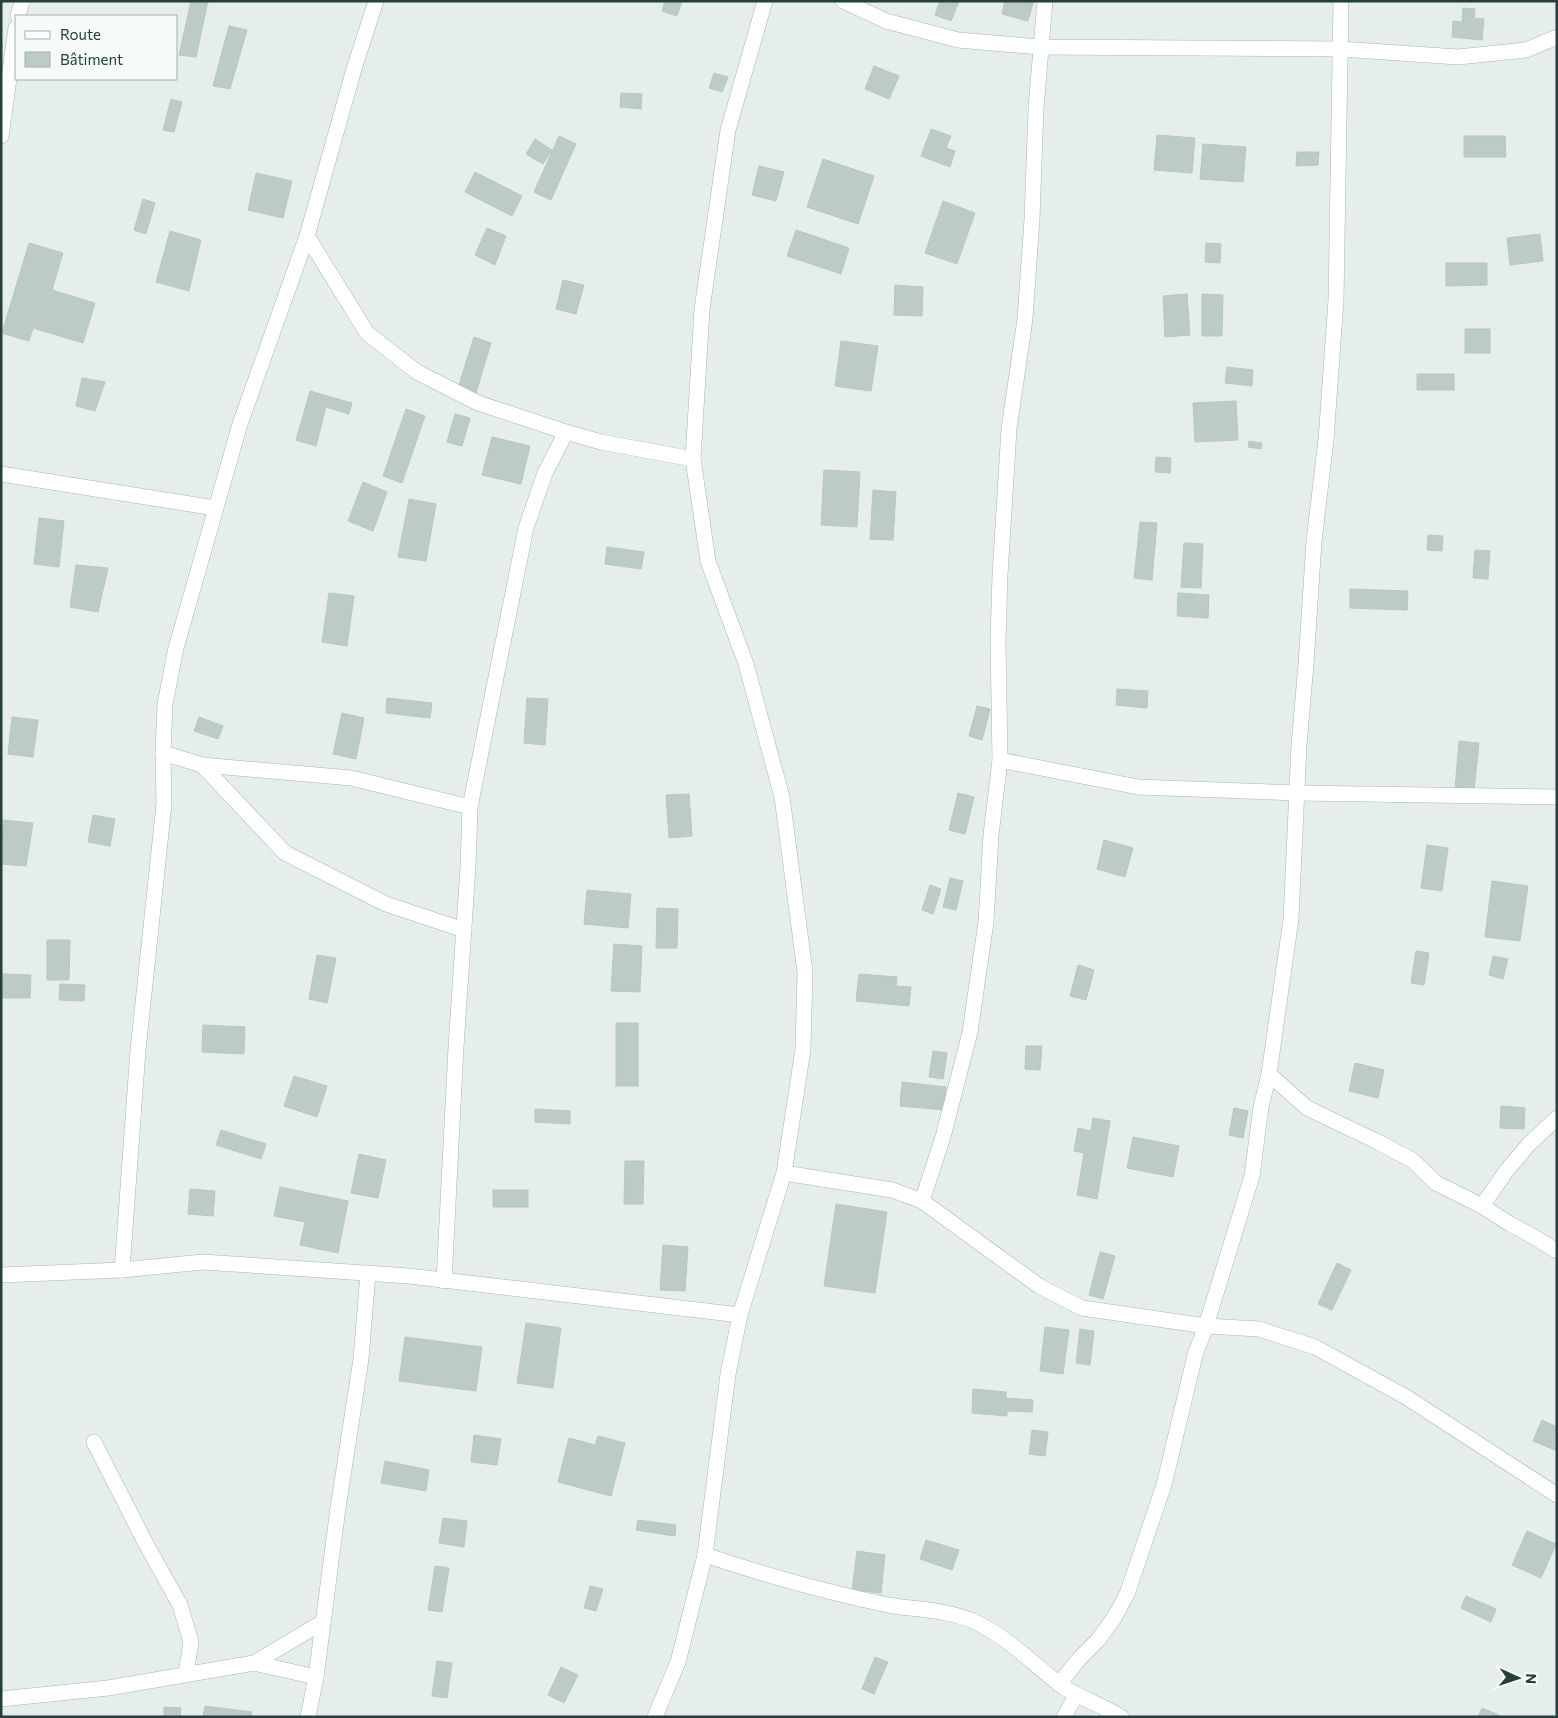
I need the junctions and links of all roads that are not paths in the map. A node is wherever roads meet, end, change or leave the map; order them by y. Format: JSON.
{"nodes":[{"id":1,"x":22,"y":1,"type":"edge"},
{"id":2,"x":376,"y":1,"type":"edge"},
{"id":3,"x":765,"y":1,"type":"edge"},
{"id":4,"x":844,"y":1,"type":"edge"},
{"id":5,"x":1044,"y":1,"type":"edge"},
{"id":6,"x":1341,"y":1,"type":"edge"},
{"id":7,"x":18,"y":15,"type":"edge"},
{"id":8,"x":15,"y":35,"type":"edge"},
{"id":9,"x":1557,"y":37,"type":"edge"},
{"id":10,"x":1040,"y":46,"type":"junction"},
{"id":11,"x":1340,"y":49,"type":"junction"},
{"id":12,"x":1,"y":136,"type":"edge"},
{"id":13,"x":307,"y":236,"type":"junction"},
{"id":14,"x":566,"y":432,"type":"junction"},
{"id":15,"x":693,"y":459,"type":"junction"},
{"id":16,"x":1,"y":474,"type":"edge"},
{"id":17,"x":215,"y":508,"type":"junction"},
{"id":18,"x":163,"y":753,"type":"junction"},
{"id":19,"x":1000,"y":760,"type":"junction"},
{"id":20,"x":202,"y":765,"type":"junction"},
{"id":21,"x":1297,"y":793,"type":"junction"},
{"id":22,"x":1557,"y":797,"type":"edge"},
{"id":23,"x":470,"y":807,"type":"junction"},
{"id":24,"x":464,"y":930,"type":"junction"},
{"id":25,"x":1269,"y":1074,"type":"junction"},
{"id":26,"x":1557,"y":1118,"type":"edge"},
{"id":27,"x":784,"y":1173,"type":"junction"},
{"id":28,"x":922,"y":1202,"type":"junction"},
{"id":29,"x":1482,"y":1206,"type":"junction"},
{"id":30,"x":1557,"y":1251,"type":"edge"},
{"id":31,"x":122,"y":1270,"type":"junction"},
{"id":32,"x":368,"y":1273,"type":"junction"},
{"id":33,"x":1,"y":1275,"type":"edge"},
{"id":34,"x":444,"y":1282,"type":"junction"},
{"id":35,"x":740,"y":1315,"type":"junction"},
{"id":36,"x":1206,"y":1326,"type":"junction"},
{"id":37,"x":94,"y":1442,"type":"dead end"},
{"id":38,"x":1557,"y":1495,"type":"edge"},
{"id":39,"x":705,"y":1555,"type":"junction"},
{"id":40,"x":323,"y":1622,"type":"junction"},
{"id":41,"x":254,"y":1663,"type":"junction"},
{"id":42,"x":186,"y":1674,"type":"junction"},
{"id":43,"x":316,"y":1677,"type":"junction"},
{"id":44,"x":1059,"y":1684,"type":"junction"},
{"id":45,"x":1076,"y":1694,"type":"junction"},
{"id":46,"x":1,"y":1699,"type":"edge"},
{"id":47,"x":308,"y":1717,"type":"edge"},
{"id":48,"x":655,"y":1717,"type":"edge"},
{"id":49,"x":1064,"y":1717,"type":"edge"},
{"id":50,"x":1121,"y":1717,"type":"edge"}],
"edges":[{"from":1,"to":7,"type":"street"},
{"from":2,"to":13,"type":"street"},
{"from":3,"to":15,"type":"street"},
{"from":4,"to":10,"type":"street"},
{"from":5,"to":10,"type":"street"},
{"from":6,"to":11,"type":"street"},
{"from":8,"to":12,"type":"street"},
{"from":9,"to":11,"type":"street"},
{"from":10,"to":11,"type":"street"},
{"from":10,"to":19,"type":"street"},
{"from":11,"to":21,"type":"street"},
{"from":13,"to":14,"type":"street"},
{"from":13,"to":17,"type":"street"},
{"from":14,"to":15,"type":"street"},
{"from":14,"to":23,"type":"street"},
{"from":15,"to":27,"type":"street"},
{"from":16,"to":17,"type":"street"},
{"from":17,"to":18,"type":"street"},
{"from":18,"to":20,"type":"street"},
{"from":18,"to":31,"type":"street"},
{"from":19,"to":21,"type":"street"},
{"from":19,"to":28,"type":"street"},
{"from":20,"to":23,"type":"street"},
{"from":20,"to":24,"type":"street"},
{"from":21,"to":22,"type":"street"},
{"from":21,"to":25,"type":"street"},
{"from":23,"to":24,"type":"street"},
{"from":24,"to":34,"type":"street"},
{"from":25,"to":29,"type":"street"},
{"from":25,"to":36,"type":"street"},
{"from":26,"to":29,"type":"street"},
{"from":27,"to":28,"type":"street"},
{"from":27,"to":35,"type":"street"},
{"from":28,"to":36,"type":"street"},
{"from":29,"to":30,"type":"street"},
{"from":31,"to":32,"type":"street"},
{"from":31,"to":33,"type":"street"},
{"from":32,"to":34,"type":"street"},
{"from":32,"to":40,"type":"street"},
{"from":34,"to":35,"type":"street"},
{"from":35,"to":39,"type":"street"},
{"from":36,"to":38,"type":"street"},
{"from":36,"to":44,"type":"street"},
{"from":37,"to":42,"type":"street"},
{"from":39,"to":44,"type":"street"},
{"from":39,"to":48,"type":"street"},
{"from":40,"to":41,"type":"street"},
{"from":40,"to":43,"type":"street"},
{"from":41,"to":42,"type":"street"},
{"from":41,"to":43,"type":"street"},
{"from":42,"to":46,"type":"street"},
{"from":43,"to":47,"type":"street"},
{"from":44,"to":45,"type":"street"},
{"from":45,"to":49,"type":"street"},
{"from":45,"to":50,"type":"street"}]}
